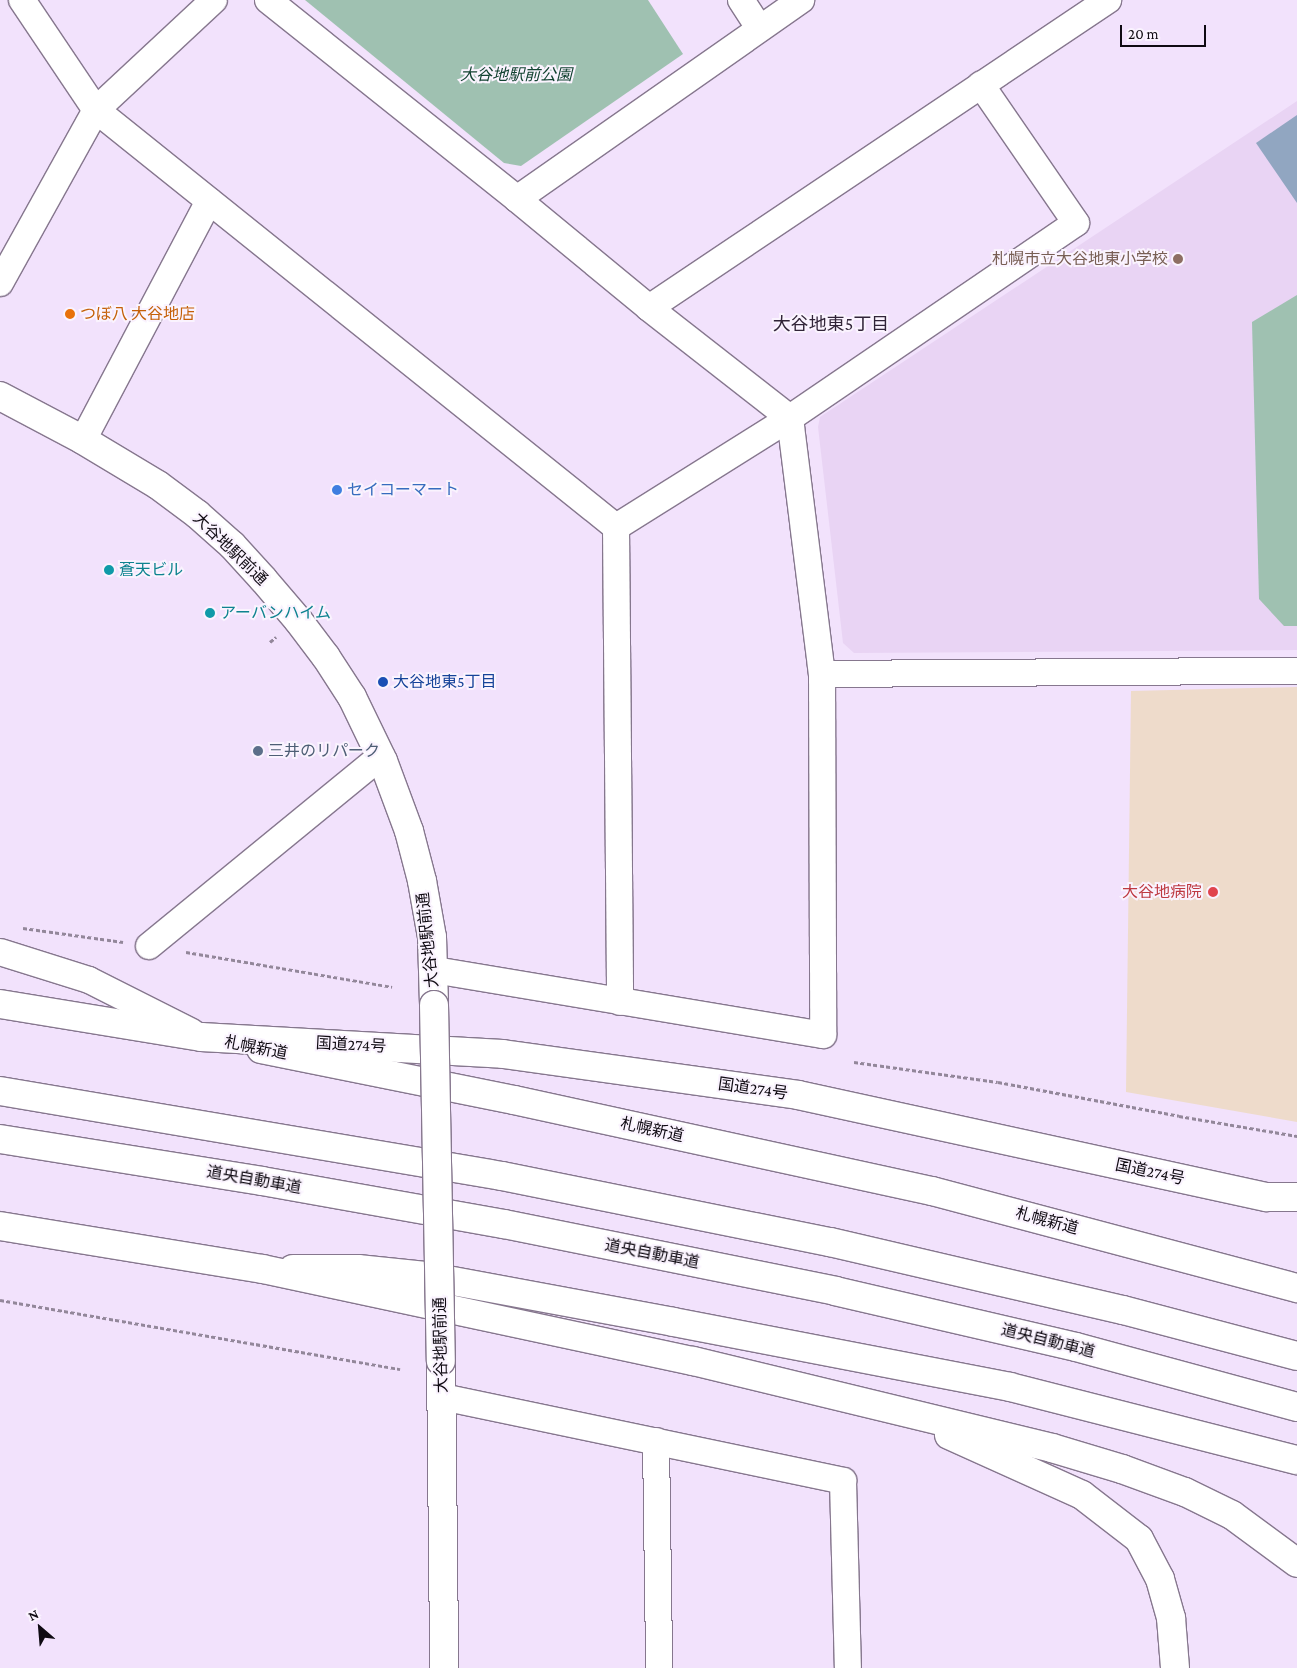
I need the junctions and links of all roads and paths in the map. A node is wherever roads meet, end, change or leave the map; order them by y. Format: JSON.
{"nodes":[{"id":1,"x":22,"y":0,"type":"edge"},
{"id":2,"x":214,"y":0,"type":"edge"},
{"id":3,"x":268,"y":0,"type":"edge"},
{"id":4,"x":741,"y":0,"type":"edge"},
{"id":5,"x":801,"y":0,"type":"edge"},
{"id":6,"x":1108,"y":0,"type":"edge"},
{"id":7,"x":759,"y":28,"type":"junction"},
{"id":8,"x":981,"y":85,"type":"junction"},
{"id":9,"x":96,"y":110,"type":"junction"},
{"id":10,"x":517,"y":199,"type":"junction"},
{"id":11,"x":209,"y":200,"type":"junction"},
{"id":12,"x":8,"y":246,"type":"edge"},
{"id":13,"x":0,"y":282,"type":"edge"},
{"id":14,"x":649,"y":308,"type":"junction"},
{"id":15,"x":0,"y":396,"type":"edge"},
{"id":16,"x":790,"y":418,"type":"junction"},
{"id":17,"x":83,"y":440,"type":"junction"},
{"id":18,"x":616,"y":528,"type":"junction"},
{"id":19,"x":1297,"y":671,"type":"edge"},
{"id":20,"x":822,"y":674,"type":"junction"},
{"id":21,"x":381,"y":756,"type":"junction"},
{"id":22,"x":19,"y":927,"type":"dead end"},
{"id":23,"x":148,"y":946,"type":"junction"},
{"id":24,"x":0,"y":952,"type":"edge"},
{"id":25,"x":434,"y":970,"type":"junction"},
{"id":26,"x":392,"y":987,"type":"dead end"},
{"id":27,"x":620,"y":1002,"type":"junction"},
{"id":28,"x":0,"y":1004,"type":"edge"},
{"id":29,"x":201,"y":1037,"type":"junction"},
{"id":30,"x":854,"y":1062,"type":"dead end"},
{"id":31,"x":0,"y":1091,"type":"edge"},
{"id":32,"x":1297,"y":1136,"type":"edge"},
{"id":33,"x":0,"y":1139,"type":"edge"},
{"id":34,"x":1267,"y":1197,"type":"junction"},
{"id":35,"x":1297,"y":1197,"type":"edge"},
{"id":36,"x":1297,"y":1205,"type":"edge"},
{"id":37,"x":0,"y":1226,"type":"edge"},
{"id":38,"x":263,"y":1269,"type":"junction"},
{"id":39,"x":1297,"y":1288,"type":"edge"},
{"id":40,"x":0,"y":1300,"type":"edge"},
{"id":41,"x":1297,"y":1356,"type":"edge"},
{"id":42,"x":400,"y":1369,"type":"dead end"},
{"id":43,"x":442,"y":1397,"type":"junction"},
{"id":44,"x":1297,"y":1406,"type":"edge"},
{"id":45,"x":890,"y":1409,"type":"junction"},
{"id":46,"x":656,"y":1441,"type":"junction"},
{"id":47,"x":1297,"y":1460,"type":"edge"},
{"id":48,"x":1297,"y":1563,"type":"edge"},
{"id":49,"x":444,"y":1668,"type":"edge"},
{"id":50,"x":659,"y":1668,"type":"edge"},
{"id":51,"x":848,"y":1668,"type":"edge"},
{"id":52,"x":1175,"y":1668,"type":"edge"}],
"edges":[{"from":1,"to":9,"type":"street"},
{"from":2,"to":9,"type":"street"},
{"from":3,"to":10,"type":"street"},
{"from":4,"to":7,"type":"street"},
{"from":5,"to":7,"type":"street"},
{"from":6,"to":8,"type":"street"},
{"from":7,"to":10,"type":"street"},
{"from":8,"to":14,"type":"street"},
{"from":8,"to":16,"type":"street"},
{"from":9,"to":11,"type":"street"},
{"from":9,"to":12,"type":"street"},
{"from":10,"to":14,"type":"street"},
{"from":11,"to":17,"type":"street"},
{"from":11,"to":18,"type":"street"},
{"from":12,"to":13,"type":"street"},
{"from":14,"to":16,"type":"street"},
{"from":15,"to":17,"type":"main road","name":"大谷地駅前通"},
{"from":16,"to":18,"type":"street"},
{"from":16,"to":20,"type":"street"},
{"from":17,"to":21,"type":"main road","name":"大谷地駅前通"},
{"from":18,"to":27,"type":"street"},
{"from":19,"to":20,"type":"street"},
{"from":20,"to":27,"type":"street"},
{"from":21,"to":23,"type":"street"},
{"from":21,"to":25,"type":"main road","name":"大谷地駅前通"},
{"from":22,"to":23,"type":"path"},
{"from":23,"to":26,"type":"path"},
{"from":24,"to":29,"type":"street"},
{"from":25,"to":27,"type":"street"},
{"from":25,"to":43,"type":"main road","name":"大谷地駅前通","bridge":true},
{"from":28,"to":29,"type":"main road","name":"札幌新道"},
{"from":29,"to":34,"type":"main road","name":"国道274号"},
{"from":29,"to":39,"type":"main road","name":"札幌新道"},
{"from":30,"to":32,"type":"path"},
{"from":31,"to":41,"type":"main road"},
{"from":33,"to":44,"type":"main road","name":"道央自動車道"},
{"from":34,"to":35,"type":"main road","name":"国道274号"},
{"from":34,"to":36,"type":"main road"},
{"from":37,"to":38,"type":"main road"},
{"from":38,"to":45,"type":"main road"},
{"from":38,"to":47,"type":"main road"},
{"from":40,"to":42,"type":"path"},
{"from":43,"to":46,"type":"street"},
{"from":43,"to":49,"type":"main road","name":"大谷地駅前通"},
{"from":45,"to":48,"type":"main road"},
{"from":45,"to":52,"type":"main road"},
{"from":46,"to":50,"type":"street"},
{"from":46,"to":51,"type":"street"}]}
